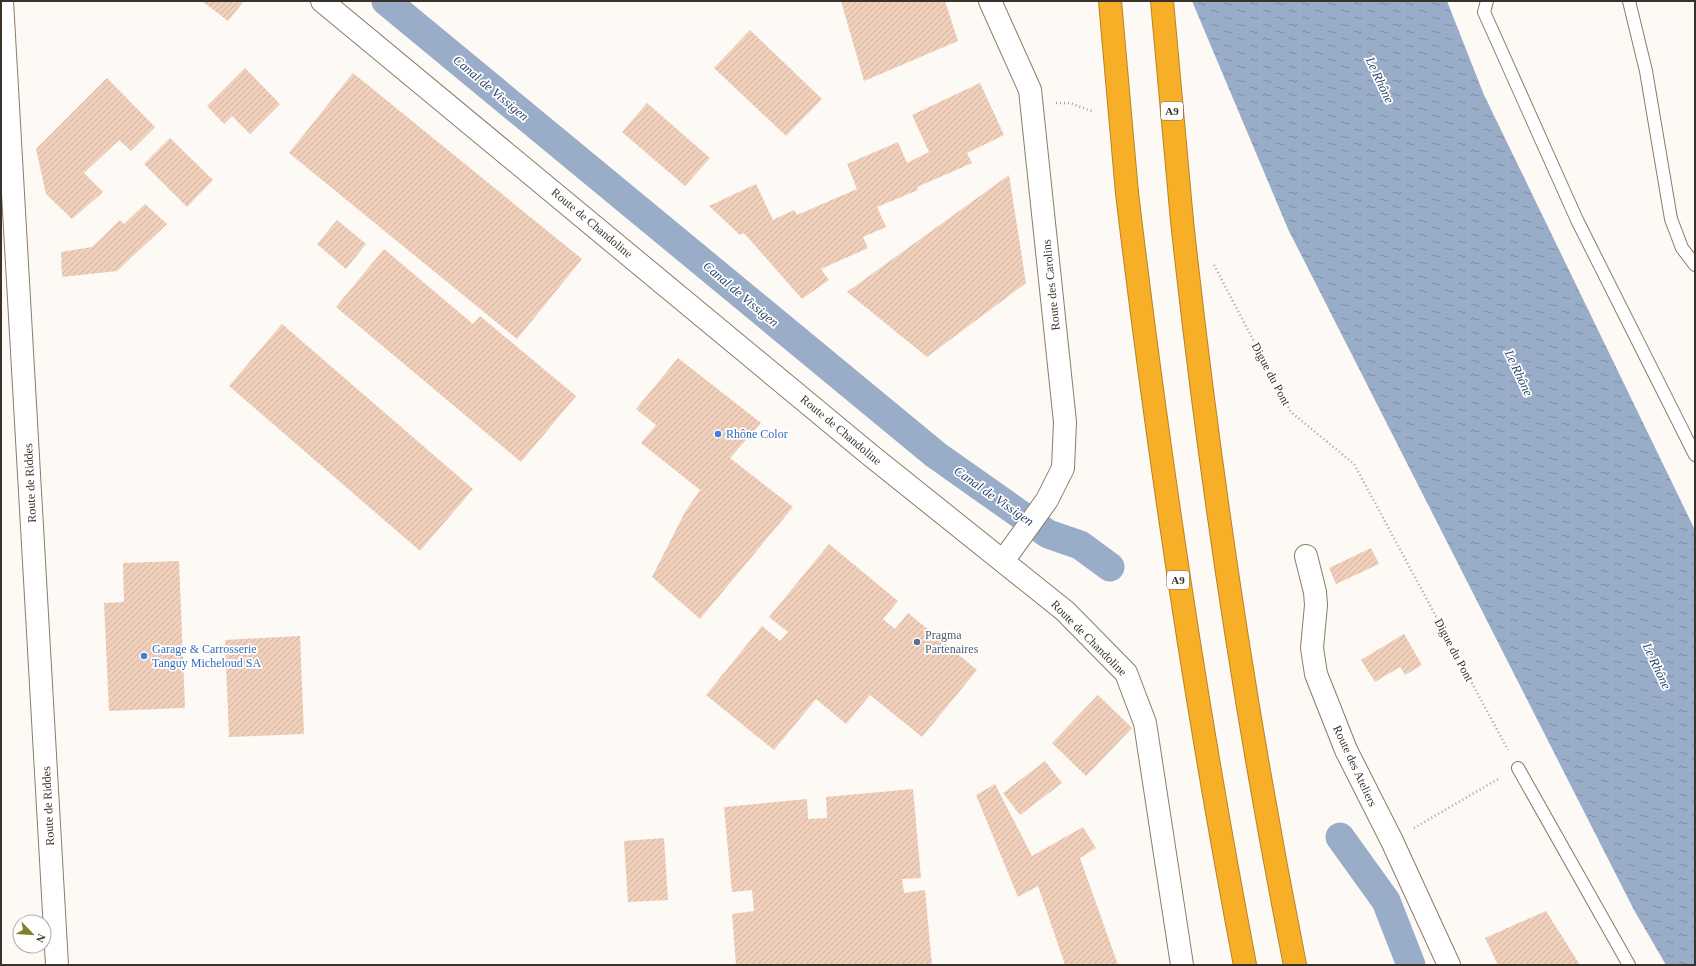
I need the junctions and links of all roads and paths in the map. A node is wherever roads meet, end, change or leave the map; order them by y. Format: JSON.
{"nodes":[{"id":1,"x":2,"y":1,"type":"edge"},
{"id":2,"x":322,"y":1,"type":"edge"},
{"id":3,"x":990,"y":1,"type":"edge"},
{"id":4,"x":1110,"y":1,"type":"edge"},
{"id":5,"x":1162,"y":1,"type":"edge"},
{"id":6,"x":1628,"y":1,"type":"edge"},
{"id":7,"x":1484,"y":5,"type":"edge"},
{"id":8,"x":1032,"y":102,"type":"junction"},
{"id":9,"x":1100,"y":114,"type":"dead end"},
{"id":10,"x":1212,"y":260,"type":"dead end"},
{"id":11,"x":1695,"y":265,"type":"edge"},
{"id":12,"x":1695,"y":455,"type":"edge"},
{"id":13,"x":1306,"y":556,"type":"dead end"},
{"id":14,"x":1003,"y":561,"type":"junction"},
{"id":15,"x":1518,"y":768,"type":"junction"},
{"id":16,"x":1392,"y":841,"type":"junction"},
{"id":17,"x":57,"y":965,"type":"edge"},
{"id":18,"x":1182,"y":965,"type":"edge"},
{"id":19,"x":1246,"y":965,"type":"edge"},
{"id":20,"x":1295,"y":965,"type":"edge"},
{"id":21,"x":1449,"y":965,"type":"edge"},
{"id":22,"x":1629,"y":965,"type":"edge"}],
"edges":[{"from":1,"to":17,"type":"street","name":"Route de Riddes"},
{"from":2,"to":14,"type":"street","name":"Route de Chandoline"},
{"from":3,"to":8,"type":"street","name":"Route des Carolins"},
{"from":4,"to":19,"type":"highway","number":"A9","bridge":true},
{"from":5,"to":20,"type":"highway","number":"A9","bridge":true},
{"from":6,"to":11,"type":"lane"},
{"from":7,"to":12,"type":"lane"},
{"from":8,"to":9,"type":"path"},
{"from":8,"to":14,"type":"street","name":"Route des Carolins"},
{"from":10,"to":15,"type":"path","name":"Digue du Pont"},
{"from":13,"to":16,"type":"street","name":"Route des Ateliers"},
{"from":14,"to":18,"type":"street","name":"Route de Chandoline"},
{"from":15,"to":16,"type":"path"},
{"from":15,"to":22,"type":"lane"},
{"from":16,"to":21,"type":"street","name":"Route des Ateliers"}]}
